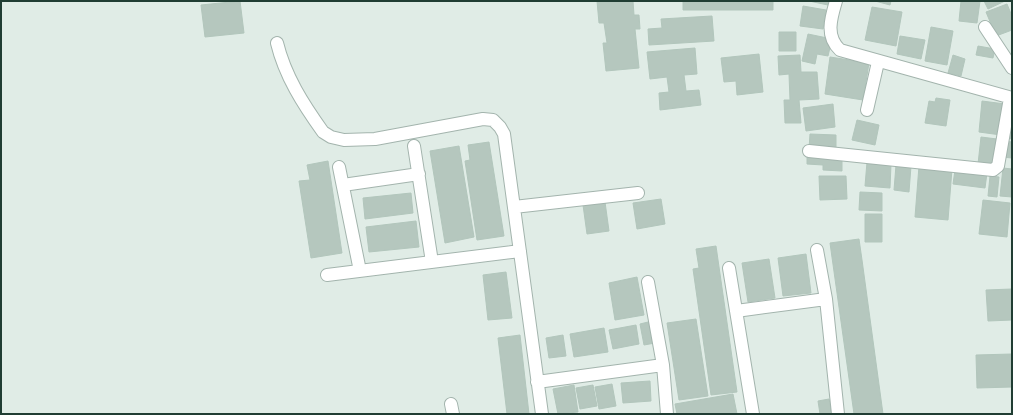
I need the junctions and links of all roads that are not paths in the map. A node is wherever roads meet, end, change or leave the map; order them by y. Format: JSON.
{"nodes":[{"id":1,"x":836,"y":1,"type":"edge"},
{"id":2,"x":985,"y":27,"type":"dead end"},
{"id":3,"x":277,"y":43,"type":"dead end"},
{"id":4,"x":878,"y":62,"type":"junction"},
{"id":5,"x":1012,"y":68,"type":"edge"},
{"id":6,"x":1011,"y":98,"type":"edge"},
{"id":7,"x":868,"y":110,"type":"dead end"},
{"id":8,"x":414,"y":146,"type":"dead end"},
{"id":9,"x":809,"y":151,"type":"dead end"},
{"id":10,"x":339,"y":167,"type":"dead end"},
{"id":11,"x":419,"y":174,"type":"junction"},
{"id":12,"x":342,"y":185,"type":"junction"},
{"id":13,"x":638,"y":193,"type":"dead end"},
{"id":14,"x":514,"y":207,"type":"junction"},
{"id":15,"x":817,"y":250,"type":"dead end"},
{"id":16,"x":520,"y":251,"type":"junction"},
{"id":17,"x":432,"y":262,"type":"junction"},
{"id":18,"x":729,"y":268,"type":"dead end"},
{"id":19,"x":360,"y":271,"type":"junction"},
{"id":20,"x":327,"y":275,"type":"dead end"},
{"id":21,"x":648,"y":282,"type":"dead end"},
{"id":22,"x":826,"y":299,"type":"junction"},
{"id":23,"x":736,"y":311,"type":"junction"},
{"id":24,"x":663,"y":365,"type":"junction"},
{"id":25,"x":537,"y":382,"type":"junction"},
{"id":26,"x":542,"y":414,"type":"edge"},
{"id":27,"x":667,"y":414,"type":"edge"},
{"id":28,"x":753,"y":414,"type":"edge"},
{"id":29,"x":838,"y":414,"type":"edge"}],
"edges":[{"from":1,"to":4,"type":"street"},
{"from":2,"to":5,"type":"street"},
{"from":3,"to":14,"type":"street"},
{"from":4,"to":6,"type":"street"},
{"from":4,"to":7,"type":"street"},
{"from":6,"to":9,"type":"street"},
{"from":8,"to":11,"type":"street"},
{"from":10,"to":12,"type":"street"},
{"from":11,"to":12,"type":"street"},
{"from":11,"to":17,"type":"street"},
{"from":12,"to":19,"type":"street"},
{"from":13,"to":14,"type":"street"},
{"from":14,"to":16,"type":"street"},
{"from":15,"to":22,"type":"street"},
{"from":16,"to":17,"type":"street"},
{"from":16,"to":25,"type":"street"},
{"from":17,"to":19,"type":"street"},
{"from":18,"to":23,"type":"street"},
{"from":19,"to":20,"type":"street"},
{"from":21,"to":24,"type":"street"},
{"from":22,"to":23,"type":"street"},
{"from":22,"to":29,"type":"street"},
{"from":23,"to":28,"type":"street"},
{"from":24,"to":25,"type":"street"},
{"from":24,"to":27,"type":"street"},
{"from":25,"to":26,"type":"street"}]}
